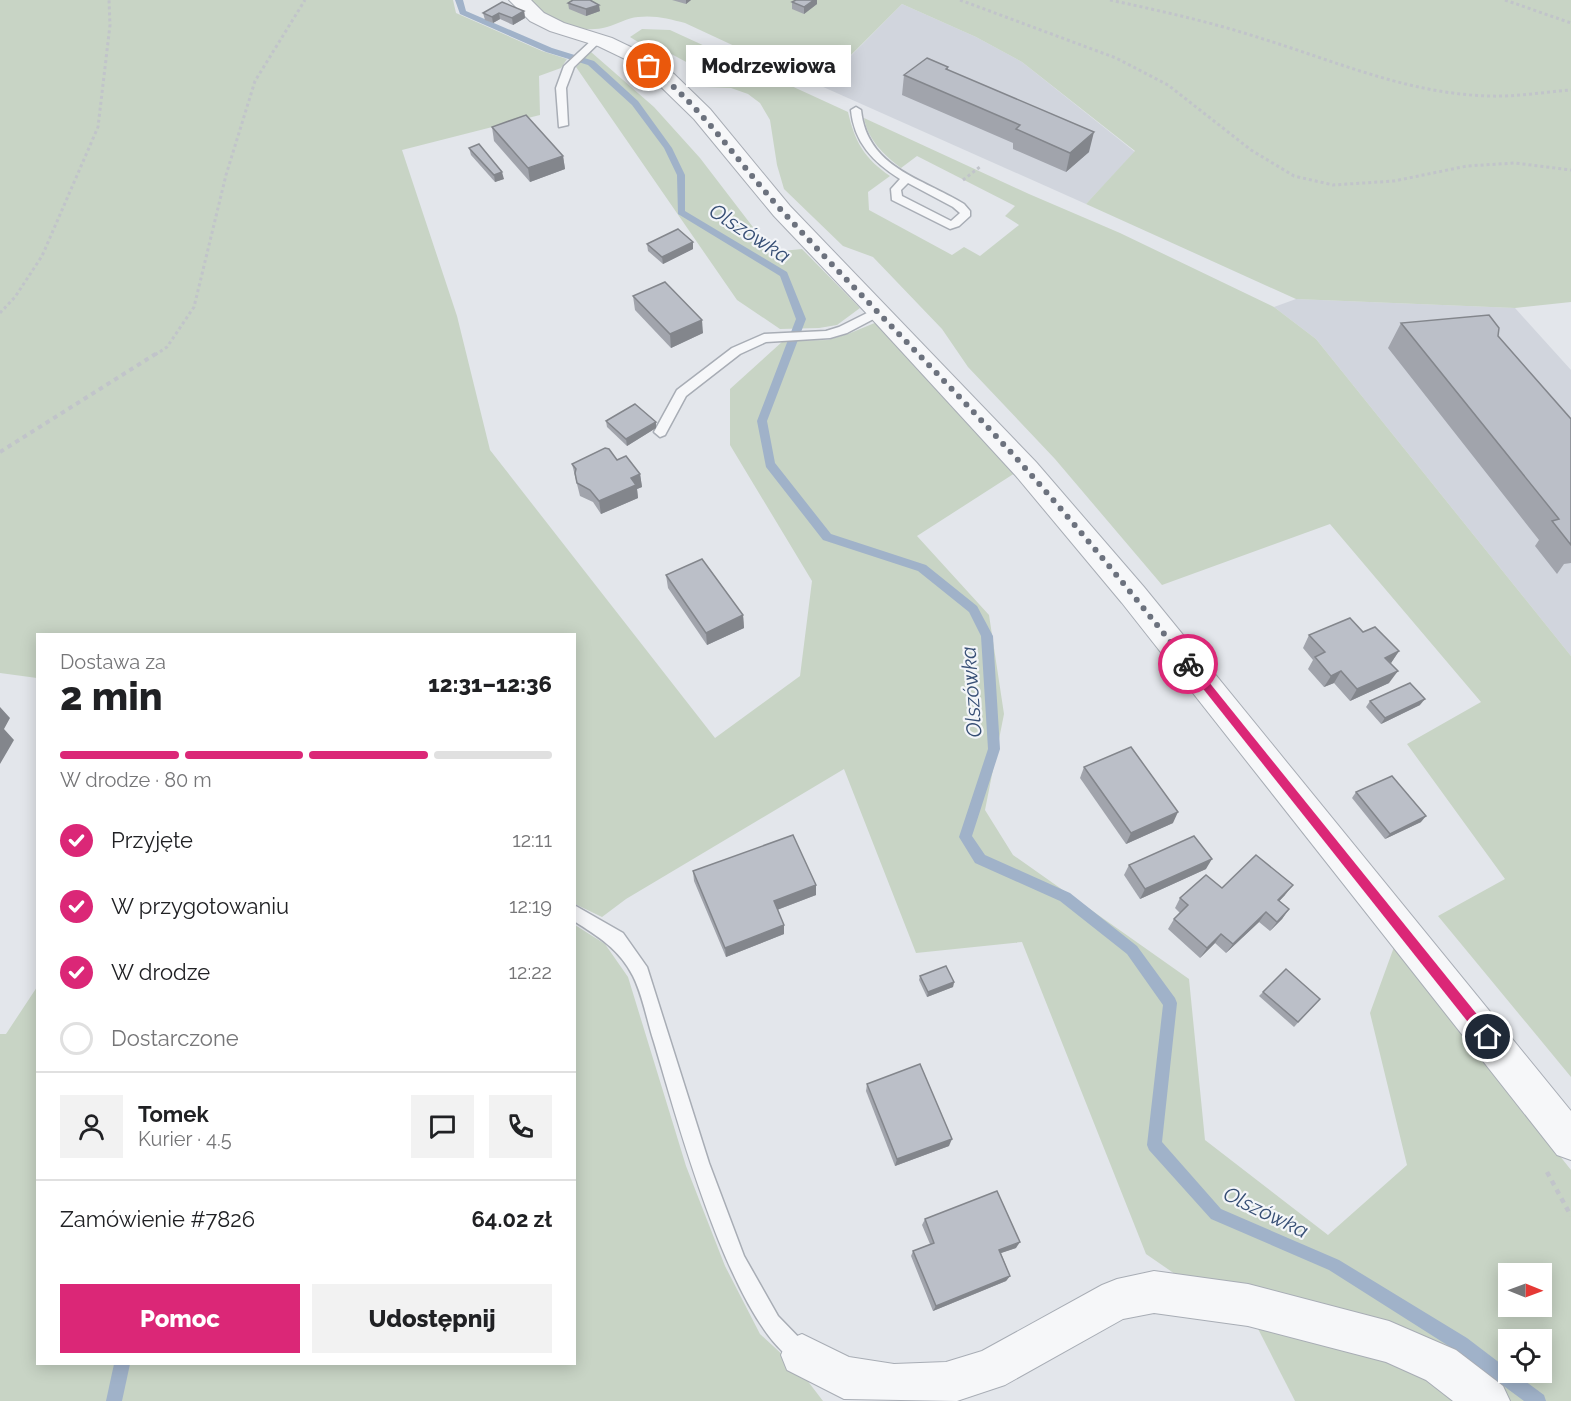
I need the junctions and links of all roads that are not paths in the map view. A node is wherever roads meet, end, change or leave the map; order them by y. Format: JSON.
{"nodes":[{"id":1,"x":519,"y":0,"type":"edge"},
{"id":2,"x":589,"y":46,"type":"junction"},
{"id":3,"x":856,"y":110,"type":"dead end"},
{"id":4,"x":563,"y":125,"type":"dead end"},
{"id":5,"x":908,"y":178,"type":"junction"},
{"id":6,"x":879,"y":311,"type":"junction"},
{"id":7,"x":660,"y":432,"type":"dead end"},
{"id":8,"x":576,"y":913,"type":"edge"},
{"id":9,"x":1571,"y":1141,"type":"edge"},
{"id":10,"x":802,"y":1355,"type":"joint"},
{"id":11,"x":844,"y":1390,"type":"edge"},
{"id":12,"x":1488,"y":1401,"type":"edge"}],
"edges":[{"from":1,"to":2,"type":"street"},
{"from":2,"to":4,"type":"lane"},
{"from":2,"to":6,"type":"street"},
{"from":3,"to":5,"type":"lane"},
{"from":5,"to":5,"type":"lane"},
{"from":6,"to":7,"type":"lane"},
{"from":6,"to":9,"type":"street"},
{"from":8,"to":10,"type":"lane"},
{"from":10,"to":11,"type":"street"},
{"from":11,"to":12,"type":"street"}]}
